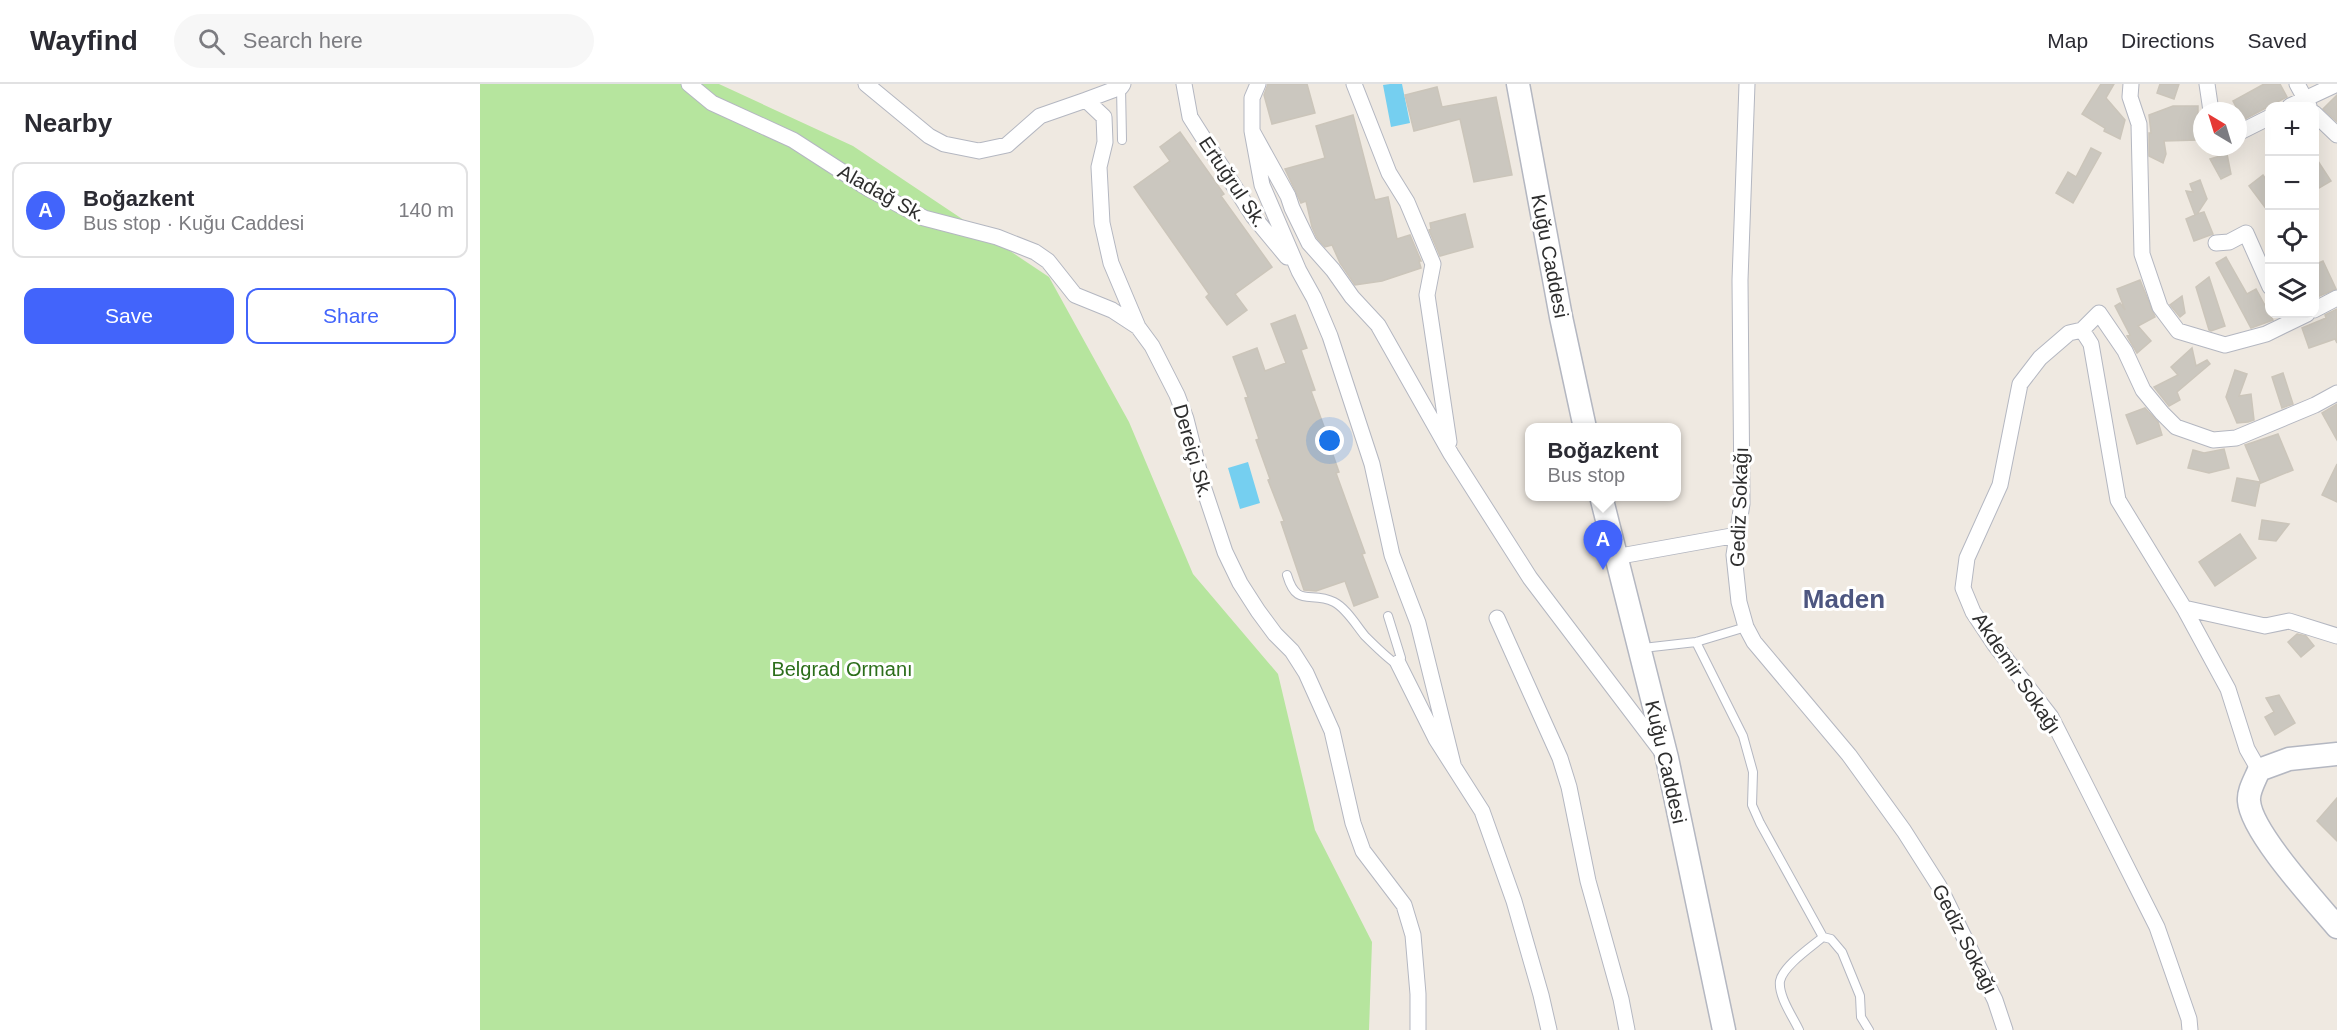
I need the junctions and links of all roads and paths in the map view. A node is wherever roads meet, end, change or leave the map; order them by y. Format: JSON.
{"nodes":[{"id":1,"x":689,"y":84,"type":"edge"},
{"id":2,"x":866,"y":84,"type":"edge"},
{"id":3,"x":1184,"y":84,"type":"edge"},
{"id":4,"x":1258,"y":84,"type":"edge"},
{"id":5,"x":1354,"y":84,"type":"edge"},
{"id":6,"x":1518,"y":84,"type":"edge"},
{"id":7,"x":1747,"y":84,"type":"edge"},
{"id":8,"x":2131,"y":84,"type":"edge"},
{"id":9,"x":2207,"y":84,"type":"edge"},
{"id":10,"x":2297,"y":84,"type":"edge"},
{"id":11,"x":2337,"y":84,"type":"edge"},
{"id":12,"x":1122,"y":85,"type":"edge"},
{"id":13,"x":1086,"y":100,"type":"junction"},
{"id":14,"x":2210,"y":102,"type":"edge"},
{"id":15,"x":2306,"y":102,"type":"edge"},
{"id":16,"x":2309,"y":102,"type":"edge"},
{"id":17,"x":2319,"y":118,"type":"edge"},
{"id":18,"x":2265,"y":120,"type":"edge"},
{"id":19,"x":2247,"y":128,"type":"edge"},
{"id":20,"x":1252,"y":131,"type":"junction"},
{"id":21,"x":2337,"y":135,"type":"edge"},
{"id":22,"x":1122,"y":140,"type":"dead end"},
{"id":23,"x":2216,"y":243,"type":"dead end"},
{"id":24,"x":1299,"y":271,"type":"junction"},
{"id":25,"x":2265,"y":275,"type":"edge"},
{"id":26,"x":2337,"y":298,"type":"edge"},
{"id":27,"x":2319,"y":307,"type":"edge"},
{"id":28,"x":2284,"y":319,"type":"edge"},
{"id":29,"x":1138,"y":327,"type":"junction"},
{"id":30,"x":2082,"y":330,"type":"junction"},
{"id":31,"x":2337,"y":393,"type":"edge"},
{"id":32,"x":1584,"y":423,"type":"edge"},
{"id":33,"x":1451,"y":454,"type":"junction"},
{"id":34,"x":1601,"y":501,"type":"edge"},
{"id":35,"x":1737,"y":535,"type":"junction"},
{"id":36,"x":1615,"y":557,"type":"junction"},
{"id":37,"x":1287,"y":575,"type":"dead end"},
{"id":38,"x":2184,"y":608,"type":"junction"},
{"id":39,"x":1388,"y":616,"type":"dead end"},
{"id":40,"x":1497,"y":618,"type":"dead end"},
{"id":41,"x":1746,"y":627,"type":"junction"},
{"id":42,"x":2337,"y":636,"type":"edge"},
{"id":43,"x":1696,"y":642,"type":"junction"},
{"id":44,"x":1638,"y":648,"type":"junction"},
{"id":45,"x":1398,"y":663,"type":"junction"},
{"id":46,"x":2337,"y":754,"type":"edge"},
{"id":47,"x":1666,"y":758,"type":"junction"},
{"id":48,"x":1453,"y":764,"type":"junction"},
{"id":49,"x":2259,"y":770,"type":"junction"},
{"id":50,"x":2337,"y":927,"type":"edge"},
{"id":51,"x":1823,"y":937,"type":"junction"},
{"id":52,"x":1418,"y":1030,"type":"edge"},
{"id":53,"x":1549,"y":1030,"type":"edge"},
{"id":54,"x":1627,"y":1030,"type":"edge"},
{"id":55,"x":1724,"y":1030,"type":"edge"},
{"id":56,"x":1799,"y":1030,"type":"edge"},
{"id":57,"x":1869,"y":1030,"type":"edge"},
{"id":58,"x":2006,"y":1030,"type":"edge"},
{"id":59,"x":2190,"y":1030,"type":"edge"}],
"edges":[{"from":1,"to":29,"type":"street","name":"Aladağ Sk."},
{"from":2,"to":13,"type":"street"},
{"from":3,"to":24,"type":"street","name":"Ertuğrul Sk."},
{"from":4,"to":20,"type":"street"},
{"from":5,"to":33,"type":"street"},
{"from":6,"to":32,"type":"street","name":"Kuğu Caddesi"},
{"from":7,"to":35,"type":"street","name":"Gediz Sokağı"},
{"from":8,"to":28,"type":"street"},
{"from":9,"to":14,"type":"street"},
{"from":10,"to":15,"type":"street"},
{"from":11,"to":16,"type":"street"},
{"from":12,"to":13,"type":"street"},
{"from":12,"to":22,"type":"lane"},
{"from":13,"to":29,"type":"street","name":"Dereiçi Sk."},
{"from":17,"to":21,"type":"street"},
{"from":18,"to":19,"type":"street"},
{"from":20,"to":24,"type":"street"},
{"from":20,"to":33,"type":"street"},
{"from":23,"to":25,"type":"street"},
{"from":24,"to":48,"type":"street"},
{"from":26,"to":27,"type":"street"},
{"from":29,"to":52,"type":"street","name":"Dereiçi Sk."},
{"from":30,"to":31,"type":"street","name":"Akdemir Sokağı"},
{"from":30,"to":38,"type":"street"},
{"from":30,"to":59,"type":"street","name":"Akdemir Sokağı"},
{"from":33,"to":47,"type":"street"},
{"from":34,"to":36,"type":"street","name":"Kuğu Caddesi"},
{"from":35,"to":36,"type":"street"},
{"from":35,"to":41,"type":"street","name":"Gediz Sokağı"},
{"from":36,"to":44,"type":"street","name":"Kuğu Caddesi"},
{"from":37,"to":45,"type":"lane"},
{"from":38,"to":42,"type":"street"},
{"from":38,"to":49,"type":"street"},
{"from":39,"to":45,"type":"lane"},
{"from":40,"to":54,"type":"street"},
{"from":41,"to":43,"type":"lane"},
{"from":41,"to":58,"type":"street","name":"Gediz Sokağı"},
{"from":43,"to":44,"type":"lane"},
{"from":43,"to":51,"type":"lane"},
{"from":44,"to":47,"type":"street","name":"Kuğu Caddesi"},
{"from":45,"to":48,"type":"street"},
{"from":46,"to":49,"type":"street"},
{"from":47,"to":55,"type":"street","name":"Kuğu Caddesi"},
{"from":48,"to":53,"type":"street"},
{"from":49,"to":50,"type":"street"},
{"from":51,"to":56,"type":"lane"},
{"from":51,"to":57,"type":"lane"}]}
